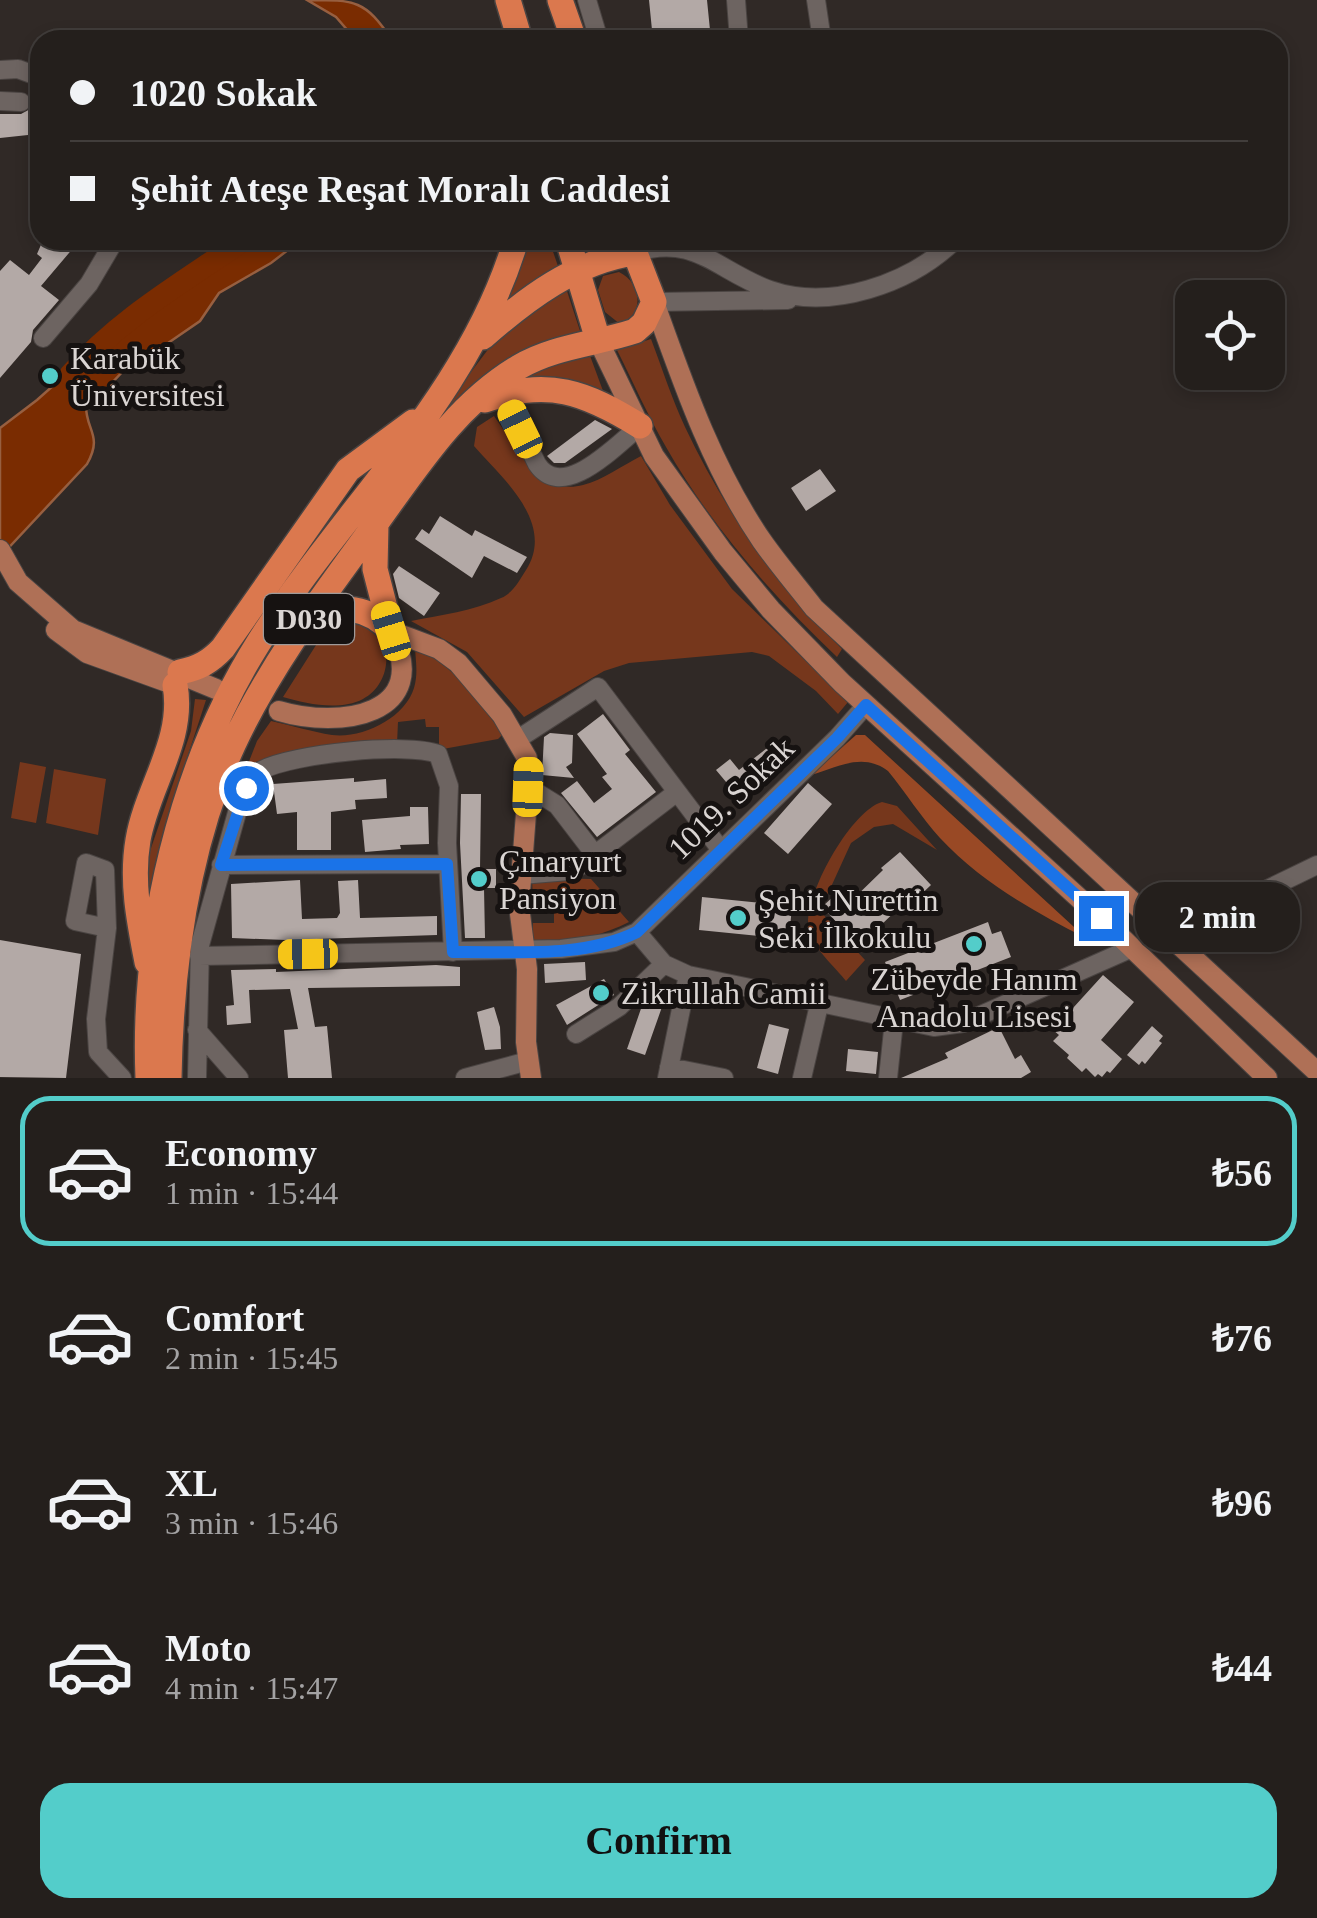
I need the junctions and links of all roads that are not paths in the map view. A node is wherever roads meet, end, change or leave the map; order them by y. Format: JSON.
{"nodes":[{"id":1,"x":505,"y":0,"type":"edge"},
{"id":2,"x":560,"y":0,"type":"edge"},
{"id":3,"x":588,"y":0,"type":"edge"},
{"id":4,"x":736,"y":0,"type":"edge"},
{"id":5,"x":816,"y":0,"type":"edge"},
{"id":6,"x":509,"y":30,"type":"edge"},
{"id":7,"x":516,"y":30,"type":"edge"},
{"id":8,"x":570,"y":30,"type":"edge"},
{"id":9,"x":596,"y":30,"type":"edge"},
{"id":10,"x":738,"y":30,"type":"edge"},
{"id":11,"x":820,"y":30,"type":"edge"},
{"id":12,"x":0,"y":70,"type":"edge"},
{"id":13,"x":30,"y":73,"type":"edge"},
{"id":14,"x":0,"y":101,"type":"edge"},
{"id":15,"x":21,"y":102,"type":"dead end"},
{"id":16,"x":109,"y":250,"type":"edge"},
{"id":17,"x":513,"y":250,"type":"edge"},
{"id":18,"x":570,"y":250,"type":"edge"},
{"id":19,"x":633,"y":250,"type":"edge"},
{"id":20,"x":646,"y":250,"type":"edge"},
{"id":21,"x":689,"y":250,"type":"edge"},
{"id":22,"x":943,"y":250,"type":"edge"},
{"id":23,"x":576,"y":272,"type":"junction"},
{"id":24,"x":812,"y":298,"type":"junction"},
{"id":25,"x":654,"y":302,"type":"junction"},
{"id":26,"x":42,"y":338,"type":"dead end"},
{"id":27,"x":598,"y":340,"type":"junction"},
{"id":28,"x":474,"y":344,"type":"junction"},
{"id":29,"x":502,"y":394,"type":"junction"},
{"id":30,"x":466,"y":407,"type":"junction"},
{"id":31,"x":430,"y":410,"type":"junction"},
{"id":32,"x":640,"y":426,"type":"junction"},
{"id":33,"x":376,"y":523,"type":"junction"},
{"id":34,"x":0,"y":550,"type":"edge"},
{"id":35,"x":0,"y":571,"type":"edge"},
{"id":36,"x":311,"y":615,"type":"junction"},
{"id":37,"x":391,"y":631,"type":"junction"},
{"id":38,"x":70,"y":634,"type":"junction"},
{"id":39,"x":178,"y":678,"type":"junction"},
{"id":40,"x":866,"y":705,"type":"junction"},
{"id":41,"x":279,"y":711,"type":"dead end"},
{"id":42,"x":518,"y":738,"type":"junction"},
{"id":43,"x":528,"y":787,"type":"junction"},
{"id":44,"x":678,"y":792,"type":"junction"},
{"id":45,"x":721,"y":850,"type":"junction"},
{"id":46,"x":596,"y":856,"type":"junction"},
{"id":47,"x":447,"y":864,"type":"junction"},
{"id":48,"x":221,"y":865,"type":"junction"},
{"id":49,"x":1317,"y":866,"type":"edge"},
{"id":50,"x":521,"y":875,"type":"junction"},
{"id":51,"x":107,"y":928,"type":"dead end"},
{"id":52,"x":637,"y":932,"type":"junction"},
{"id":53,"x":1169,"y":937,"type":"junction"},
{"id":54,"x":1132,"y":948,"type":"junction"},
{"id":55,"x":524,"y":950,"type":"junction"},
{"id":56,"x":453,"y":952,"type":"junction"},
{"id":57,"x":198,"y":956,"type":"junction"},
{"id":58,"x":664,"y":964,"type":"junction"},
{"id":59,"x":688,"y":975,"type":"junction"},
{"id":60,"x":152,"y":984,"type":"junction"},
{"id":61,"x":820,"y":1005,"type":"junction"},
{"id":62,"x":894,"y":1021,"type":"junction"},
{"id":63,"x":197,"y":1030,"type":"junction"},
{"id":64,"x":576,"y":1034,"type":"dead end"},
{"id":65,"x":530,"y":1070,"type":"edge"},
{"id":66,"x":143,"y":1072,"type":"edge"},
{"id":67,"x":668,"y":1072,"type":"edge"},
{"id":68,"x":1317,"y":1072,"type":"edge"},
{"id":69,"x":122,"y":1078,"type":"edge"},
{"id":70,"x":169,"y":1078,"type":"edge"},
{"id":71,"x":197,"y":1078,"type":"edge"},
{"id":72,"x":240,"y":1078,"type":"edge"},
{"id":73,"x":465,"y":1078,"type":"edge"},
{"id":74,"x":724,"y":1078,"type":"edge"},
{"id":75,"x":802,"y":1078,"type":"edge"},
{"id":76,"x":888,"y":1078,"type":"edge"},
{"id":77,"x":1267,"y":1078,"type":"edge"}],
"edges":[{"from":1,"to":6,"type":"highway"},
{"from":1,"to":7,"type":"highway"},
{"from":2,"to":8,"type":"highway"},
{"from":3,"to":9,"type":"street"},
{"from":4,"to":10,"type":"street"},
{"from":5,"to":11,"type":"street"},
{"from":12,"to":13,"type":"street"},
{"from":14,"to":15,"type":"street"},
{"from":16,"to":26,"type":"street"},
{"from":17,"to":28,"type":"highway","number":"D030"},
{"from":18,"to":23,"type":"highway"},
{"from":19,"to":23,"type":"highway"},
{"from":20,"to":25,"type":"highway"},
{"from":21,"to":24,"type":"street"},
{"from":22,"to":24,"type":"street"},
{"from":23,"to":27,"type":"highway"},
{"from":23,"to":28,"type":"highway"},
{"from":24,"to":25,"type":"street"},
{"from":25,"to":27,"type":"highway","number":"D030"},
{"from":25,"to":53,"type":"main road"},
{"from":27,"to":30,"type":"highway","number":"D030"},
{"from":27,"to":32,"type":"main road"},
{"from":28,"to":31,"type":"highway","number":"D030"},
{"from":29,"to":30,"type":"highway"},
{"from":29,"to":32,"type":"highway"},
{"from":29,"to":32,"type":"street"},
{"from":30,"to":33,"type":"highway","number":"D030"},
{"from":31,"to":39,"type":"highway"},
{"from":31,"to":60,"type":"highway","number":"D030"},
{"from":32,"to":40,"type":"main road"},
{"from":33,"to":36,"type":"highway","number":"D030"},
{"from":33,"to":37,"type":"highway"},
{"from":34,"to":38,"type":"main road"},
{"from":35,"to":38,"type":"main road"},
{"from":36,"to":37,"type":"highway"},
{"from":36,"to":70,"type":"highway","number":"D030"},
{"from":37,"to":41,"type":"main road"},
{"from":37,"to":42,"type":"main road"},
{"from":38,"to":39,"type":"main road"},
{"from":39,"to":60,"type":"highway"},
{"from":40,"to":45,"type":"street","name":"1019. Sokak"},
{"from":40,"to":54,"type":"main road"},
{"from":42,"to":43,"type":"main road"},
{"from":42,"to":44,"type":"street"},
{"from":43,"to":46,"type":"street"},
{"from":43,"to":50,"type":"main road"},
{"from":44,"to":45,"type":"street"},
{"from":44,"to":46,"type":"street"},
{"from":45,"to":52,"type":"street","name":"1019. Sokak"},
{"from":46,"to":50,"type":"street"},
{"from":47,"to":48,"type":"street"},
{"from":47,"to":48,"type":"street"},
{"from":47,"to":56,"type":"street"},
{"from":48,"to":57,"type":"street"},
{"from":49,"to":53,"type":"street"},
{"from":50,"to":55,"type":"main road"},
{"from":51,"to":69,"type":"street"},
{"from":52,"to":55,"type":"street"},
{"from":52,"to":58,"type":"street"},
{"from":53,"to":68,"type":"main road"},
{"from":54,"to":62,"type":"street"},
{"from":54,"to":77,"type":"main road"},
{"from":55,"to":56,"type":"street"},
{"from":55,"to":65,"type":"main road"},
{"from":56,"to":57,"type":"street"},
{"from":57,"to":63,"type":"street"},
{"from":58,"to":59,"type":"street"},
{"from":58,"to":64,"type":"street"},
{"from":59,"to":61,"type":"street"},
{"from":59,"to":67,"type":"street"},
{"from":60,"to":66,"type":"highway","number":"D030"},
{"from":61,"to":62,"type":"street"},
{"from":61,"to":75,"type":"street"},
{"from":62,"to":76,"type":"street"},
{"from":63,"to":71,"type":"street"},
{"from":63,"to":72,"type":"street"},
{"from":65,"to":73,"type":"street"},
{"from":67,"to":74,"type":"street"}]}
